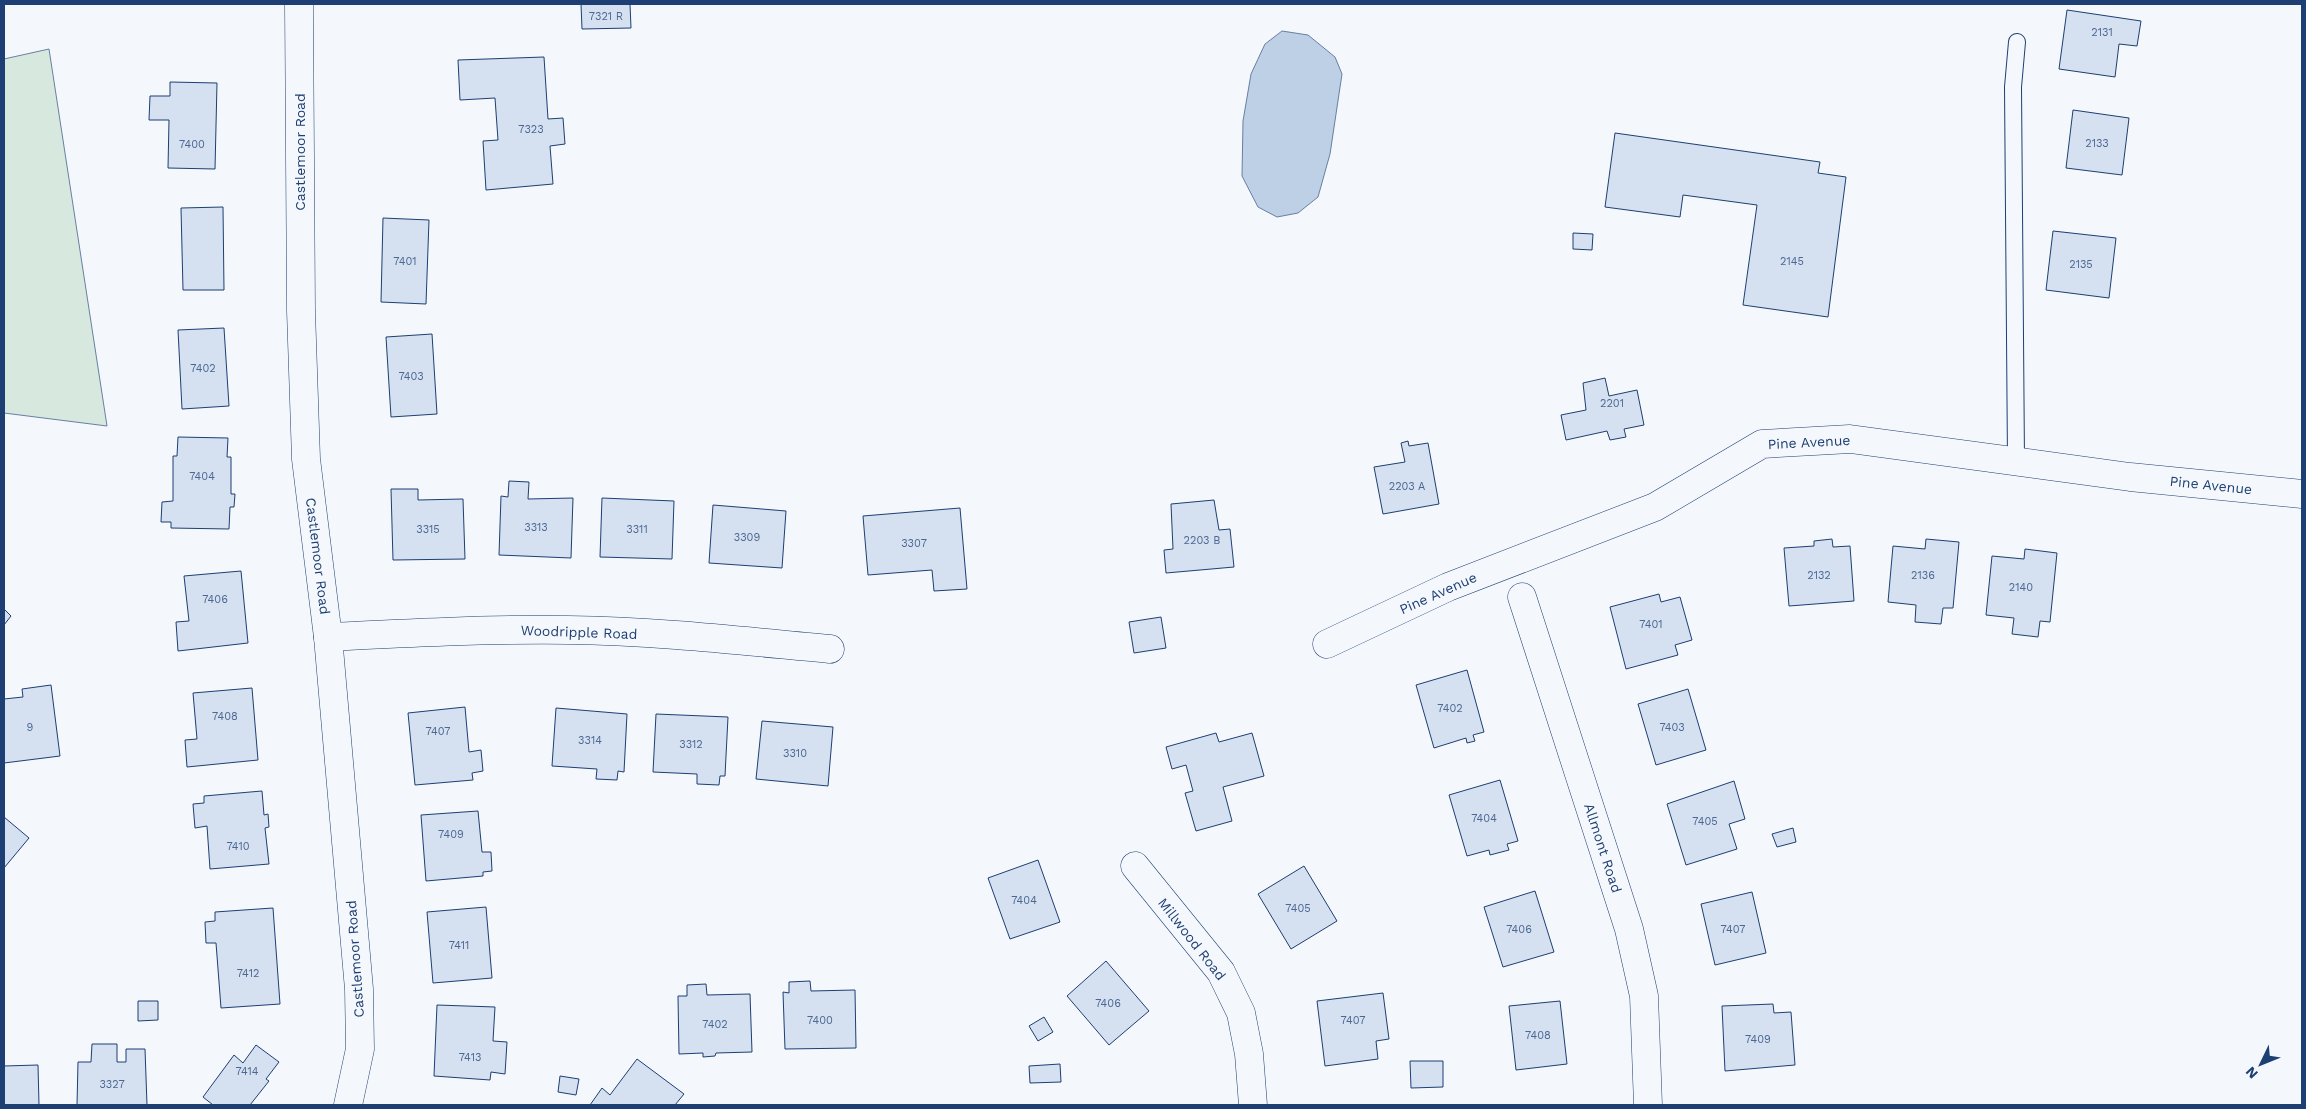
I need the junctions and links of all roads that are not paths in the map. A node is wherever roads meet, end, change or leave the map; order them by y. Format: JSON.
{"nodes":[{"id":1,"x":299,"y":4,"type":"edge"},
{"id":2,"x":2018,"y":42,"type":"dead end"},
{"id":3,"x":2016,"y":461,"type":"junction"},
{"id":4,"x":2302,"y":494,"type":"edge"},
{"id":5,"x":1522,"y":597,"type":"dead end"},
{"id":6,"x":328,"y":637,"type":"junction"},
{"id":7,"x":1327,"y":644,"type":"dead end"},
{"id":8,"x":830,"y":649,"type":"dead end"},
{"id":9,"x":1135,"y":866,"type":"dead end"},
{"id":10,"x":348,"y":1105,"type":"edge"},
{"id":11,"x":1253,"y":1105,"type":"edge"},
{"id":12,"x":1648,"y":1105,"type":"edge"}],
"edges":[{"from":1,"to":6,"type":"street","name":"Castlemoor Road"},
{"from":2,"to":3,"type":"lane"},
{"from":3,"to":4,"type":"street","name":"Pine Avenue"},
{"from":3,"to":7,"type":"street","name":"Pine Avenue"},
{"from":5,"to":12,"type":"street","name":"Allmont Road"},
{"from":6,"to":8,"type":"street","name":"Woodripple Road"},
{"from":6,"to":10,"type":"street","name":"Castlemoor Road"},
{"from":9,"to":11,"type":"street","name":"Millwood Road"}]}
